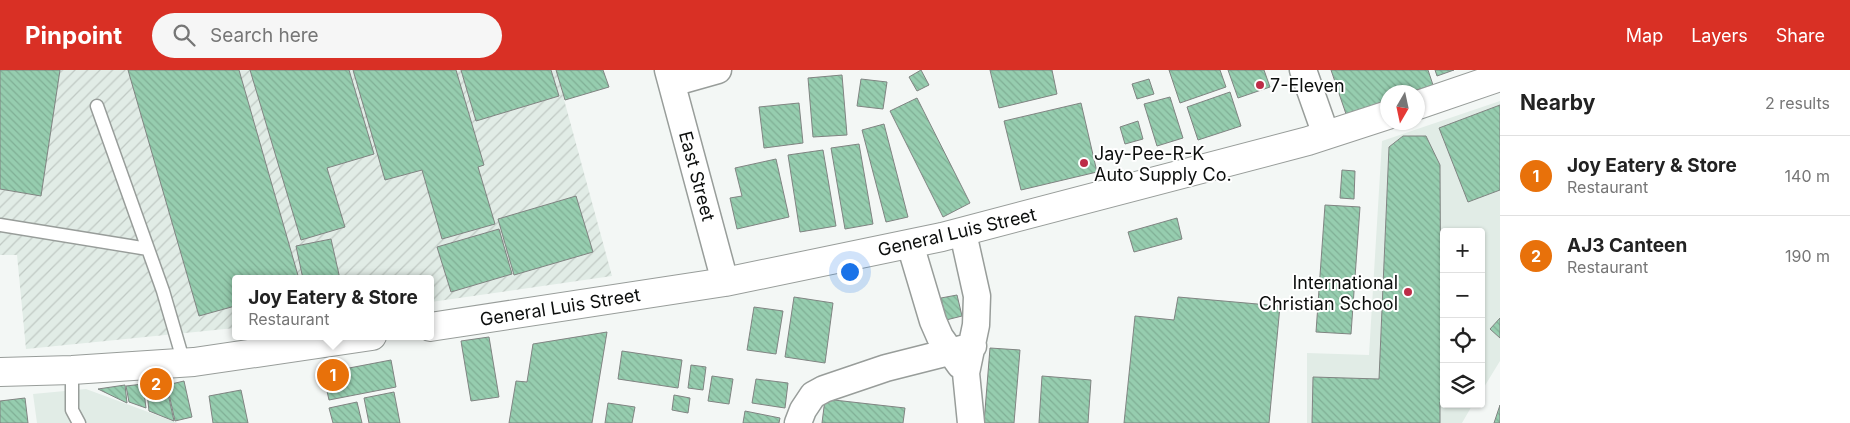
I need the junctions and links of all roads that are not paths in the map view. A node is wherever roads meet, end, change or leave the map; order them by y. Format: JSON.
{"nodes":[{"id":1,"x":718,"y":70,"type":"edge"},
{"id":2,"x":1303,"y":70,"type":"edge"},
{"id":3,"x":670,"y":77,"type":"edge"},
{"id":4,"x":1500,"y":77,"type":"edge"},
{"id":5,"x":1425,"y":104,"type":"edge"},
{"id":6,"x":97,"y":106,"type":"dead end"},
{"id":7,"x":1380,"y":118,"type":"edge"},
{"id":8,"x":1326,"y":135,"type":"junction"},
{"id":9,"x":0,"y":224,"type":"edge"},
{"id":10,"x":963,"y":232,"type":"junction"},
{"id":11,"x":910,"y":244,"type":"junction"},
{"id":12,"x":148,"y":249,"type":"junction"},
{"id":13,"x":725,"y":282,"type":"junction"},
{"id":14,"x":434,"y":327,"type":"edge"},
{"id":15,"x":346,"y":340,"type":"edge"},
{"id":16,"x":961,"y":348,"type":"junction"},
{"id":17,"x":184,"y":363,"type":"junction"},
{"id":18,"x":72,"y":370,"type":"junction"},
{"id":19,"x":0,"y":372,"type":"edge"},
{"id":20,"x":79,"y":423,"type":"edge"},
{"id":21,"x":798,"y":423,"type":"edge"},
{"id":22,"x":970,"y":423,"type":"edge"}],
"edges":[{"from":1,"to":3,"type":"street"},
{"from":2,"to":8,"type":"street"},
{"from":3,"to":13,"type":"street","name":"East Street"},
{"from":4,"to":5,"type":"main road"},
{"from":6,"to":12,"type":"lane"},
{"from":7,"to":8,"type":"main road","name":"General Luis Street"},
{"from":8,"to":10,"type":"main road","name":"General Luis Street"},
{"from":9,"to":12,"type":"lane"},
{"from":10,"to":11,"type":"main road","name":"General Luis Street"},
{"from":10,"to":16,"type":"street"},
{"from":11,"to":13,"type":"main road","name":"General Luis Street"},
{"from":11,"to":16,"type":"street"},
{"from":12,"to":17,"type":"lane"},
{"from":13,"to":14,"type":"main road","name":"General Luis Street"},
{"from":15,"to":17,"type":"main road"},
{"from":16,"to":21,"type":"street"},
{"from":16,"to":22,"type":"street"},
{"from":17,"to":18,"type":"main road"},
{"from":18,"to":19,"type":"main road"},
{"from":18,"to":20,"type":"lane"}]}
